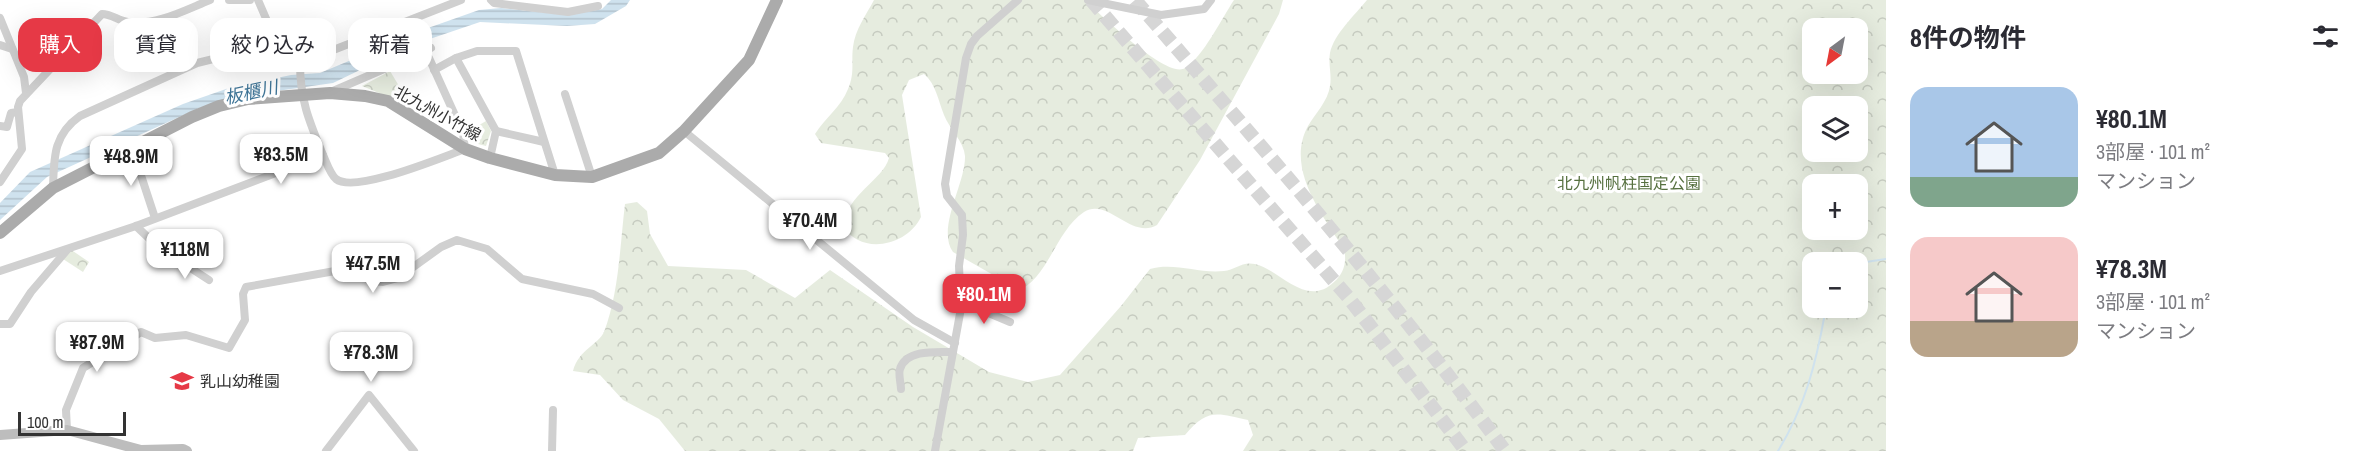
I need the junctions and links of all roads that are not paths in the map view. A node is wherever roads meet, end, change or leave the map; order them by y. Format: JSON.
{"nodes":[{"id":1,"x":210,"y":0,"type":"edge"},
{"id":2,"x":229,"y":0,"type":"edge"},
{"id":3,"x":250,"y":0,"type":"edge"},
{"id":4,"x":258,"y":0,"type":"edge"},
{"id":5,"x":461,"y":0,"type":"edge"},
{"id":6,"x":491,"y":0,"type":"edge"},
{"id":7,"x":777,"y":0,"type":"edge"},
{"id":8,"x":1018,"y":0,"type":"edge"},
{"id":9,"x":1088,"y":0,"type":"edge"},
{"id":10,"x":1211,"y":0,"type":"edge"},
{"id":11,"x":598,"y":6,"type":"dead end"},
{"id":12,"x":0,"y":18,"type":"edge"},
{"id":13,"x":265,"y":18,"type":"edge"},
{"id":14,"x":417,"y":18,"type":"edge"},
{"id":15,"x":0,"y":45,"type":"edge"},
{"id":16,"x":12,"y":49,"type":"junction"},
{"id":17,"x":456,"y":58,"type":"junction"},
{"id":18,"x":210,"y":60,"type":"edge"},
{"id":19,"x":432,"y":65,"type":"edge"},
{"id":20,"x":434,"y":70,"type":"junction"},
{"id":21,"x":300,"y":72,"type":"edge"},
{"id":22,"x":376,"y":72,"type":"edge"},
{"id":23,"x":26,"y":93,"type":"junction"},
{"id":24,"x":301,"y":93,"type":"junction"},
{"id":25,"x":330,"y":93,"type":"junction"},
{"id":26,"x":566,"y":94,"type":"dead end"},
{"id":27,"x":18,"y":112,"type":"junction"},
{"id":28,"x":0,"y":127,"type":"edge"},
{"id":29,"x":496,"y":131,"type":"junction"},
{"id":30,"x":684,"y":131,"type":"junction"},
{"id":31,"x":544,"y":142,"type":"junction"},
{"id":32,"x":132,"y":148,"type":"junction"},
{"id":33,"x":465,"y":149,"type":"junction"},
{"id":34,"x":323,"y":155,"type":"junction"},
{"id":35,"x":490,"y":158,"type":"junction"},
{"id":36,"x":555,"y":175,"type":"junction"},
{"id":37,"x":592,"y":177,"type":"junction"},
{"id":38,"x":0,"y":182,"type":"edge"},
{"id":39,"x":53,"y":182,"type":"junction"},
{"id":40,"x":155,"y":218,"type":"junction"},
{"id":41,"x":135,"y":226,"type":"junction"},
{"id":42,"x":0,"y":233,"type":"edge"},
{"id":43,"x":155,"y":244,"type":"dead end"},
{"id":44,"x":68,"y":249,"type":"junction"},
{"id":45,"x":175,"y":258,"type":"dead end"},
{"id":46,"x":0,"y":271,"type":"edge"},
{"id":47,"x":209,"y":280,"type":"dead end"},
{"id":48,"x":619,"y":308,"type":"dead end"},
{"id":49,"x":961,"y":308,"type":"junction"},
{"id":50,"x":1010,"y":322,"type":"dead end"},
{"id":51,"x":0,"y":324,"type":"edge"},
{"id":52,"x":955,"y":343,"type":"junction"},
{"id":53,"x":953,"y":352,"type":"junction"},
{"id":54,"x":901,"y":389,"type":"dead end"},
{"id":55,"x":553,"y":410,"type":"dead end"},
{"id":56,"x":67,"y":430,"type":"junction"},
{"id":57,"x":0,"y":435,"type":"edge"},
{"id":58,"x":142,"y":450,"type":"edge"},
{"id":59,"x":187,"y":451,"type":"edge"},
{"id":60,"x":326,"y":451,"type":"edge"},
{"id":61,"x":414,"y":451,"type":"edge"},
{"id":62,"x":552,"y":451,"type":"edge"},
{"id":63,"x":935,"y":451,"type":"edge"}],
"edges":[{"from":1,"to":23,"type":"street"},
{"from":2,"to":3,"type":"street"},
{"from":4,"to":13,"type":"street"},
{"from":5,"to":14,"type":"street"},
{"from":6,"to":11,"type":"street"},
{"from":7,"to":30,"type":"main road","name":"北九州小竹線"},
{"from":8,"to":49,"type":"street"},
{"from":9,"to":10,"type":"street"},
{"from":12,"to":16,"type":"street"},
{"from":15,"to":16,"type":"street"},
{"from":16,"to":23,"type":"street"},
{"from":17,"to":20,"type":"street"},
{"from":17,"to":29,"type":"street"},
{"from":17,"to":31,"type":"street"},
{"from":18,"to":39,"type":"street"},
{"from":19,"to":20,"type":"street"},
{"from":20,"to":33,"type":"street"},
{"from":21,"to":24,"type":"street"},
{"from":22,"to":25,"type":"street"},
{"from":23,"to":27,"type":"street"},
{"from":24,"to":25,"type":"main road","name":"北九州小竹線"},
{"from":24,"to":32,"type":"main road","name":"北九州小竹線"},
{"from":24,"to":34,"type":"street"},
{"from":25,"to":33,"type":"main road","name":"北九州小竹線"},
{"from":26,"to":37,"type":"street"},
{"from":27,"to":28,"type":"street"},
{"from":27,"to":38,"type":"street"},
{"from":29,"to":31,"type":"street"},
{"from":29,"to":35,"type":"street"},
{"from":30,"to":37,"type":"main road","name":"北九州小竹線"},
{"from":30,"to":52,"type":"street"},
{"from":31,"to":36,"type":"street"},
{"from":32,"to":39,"type":"main road","name":"北九州小竹線"},
{"from":32,"to":40,"type":"street"},
{"from":33,"to":34,"type":"street"},
{"from":33,"to":35,"type":"main road","name":"北九州小竹線"},
{"from":34,"to":40,"type":"street"},
{"from":35,"to":36,"type":"main road","name":"北九州小竹線"},
{"from":36,"to":37,"type":"main road","name":"北九州小竹線"},
{"from":39,"to":42,"type":"main road","name":"北九州小竹線"},
{"from":40,"to":41,"type":"street"},
{"from":41,"to":43,"type":"street"},
{"from":41,"to":44,"type":"street"},
{"from":44,"to":46,"type":"street"},
{"from":44,"to":51,"type":"street"},
{"from":45,"to":47,"type":"street"},
{"from":48,"to":56,"type":"street"},
{"from":49,"to":50,"type":"street"},
{"from":49,"to":52,"type":"street"},
{"from":52,"to":53,"type":"street"},
{"from":53,"to":54,"type":"street"},
{"from":53,"to":63,"type":"street"},
{"from":55,"to":62,"type":"street"},
{"from":56,"to":57,"type":"street"},
{"from":56,"to":58,"type":"street"},
{"from":58,"to":59,"type":"street"},
{"from":60,"to":61,"type":"street"}]}
